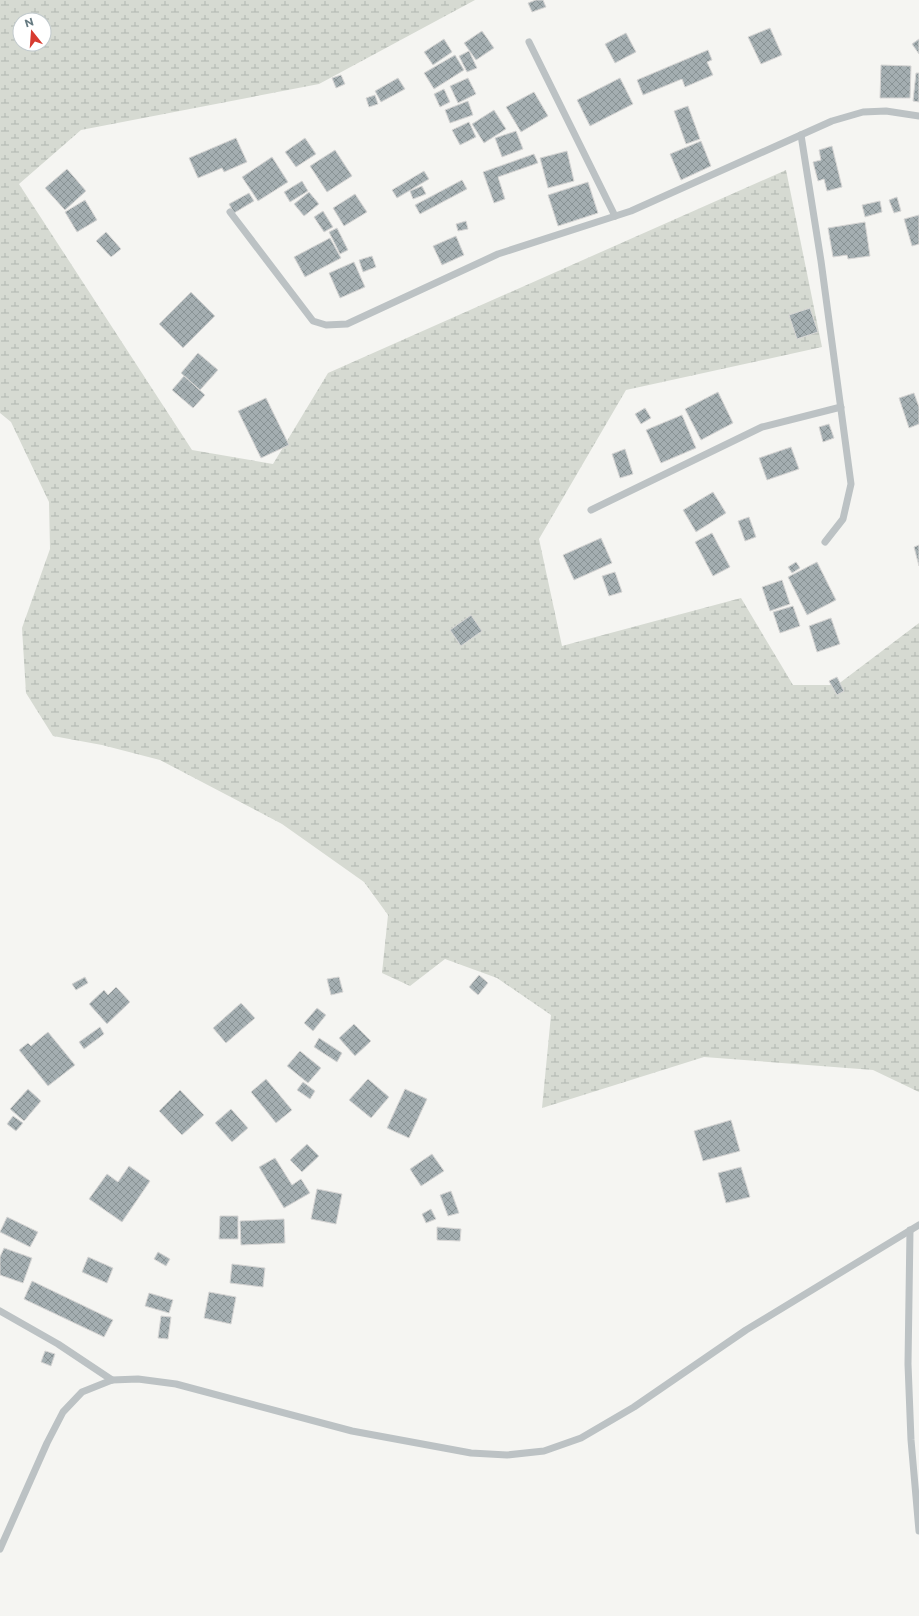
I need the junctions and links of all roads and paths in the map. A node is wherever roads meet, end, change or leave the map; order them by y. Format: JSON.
{"nodes":[{"id":1,"x":529,"y":42,"type":"dead end"},
{"id":2,"x":919,"y":116,"type":"edge"},
{"id":3,"x":801,"y":135,"type":"junction"},
{"id":4,"x":230,"y":212,"type":"dead end"},
{"id":5,"x":614,"y":216,"type":"junction"},
{"id":6,"x":841,"y":407,"type":"junction"},
{"id":7,"x":591,"y":510,"type":"dead end"},
{"id":8,"x":825,"y":542,"type":"dead end"},
{"id":9,"x":919,"y":1225,"type":"edge"},
{"id":10,"x":910,"y":1230,"type":"junction"},
{"id":11,"x":0,"y":1311,"type":"edge"},
{"id":12,"x":112,"y":1380,"type":"junction"},
{"id":13,"x":919,"y":1530,"type":"edge"},
{"id":14,"x":0,"y":1549,"type":"edge"}],
"edges":[{"from":1,"to":5,"type":"street"},
{"from":2,"to":3,"type":"street"},
{"from":3,"to":5,"type":"street"},
{"from":3,"to":6,"type":"street"},
{"from":4,"to":5,"type":"street"},
{"from":6,"to":7,"type":"street"},
{"from":6,"to":8,"type":"street"},
{"from":9,"to":10,"type":"street"},
{"from":10,"to":12,"type":"street"},
{"from":10,"to":13,"type":"street"},
{"from":11,"to":12,"type":"street"},
{"from":12,"to":14,"type":"street"}]}
